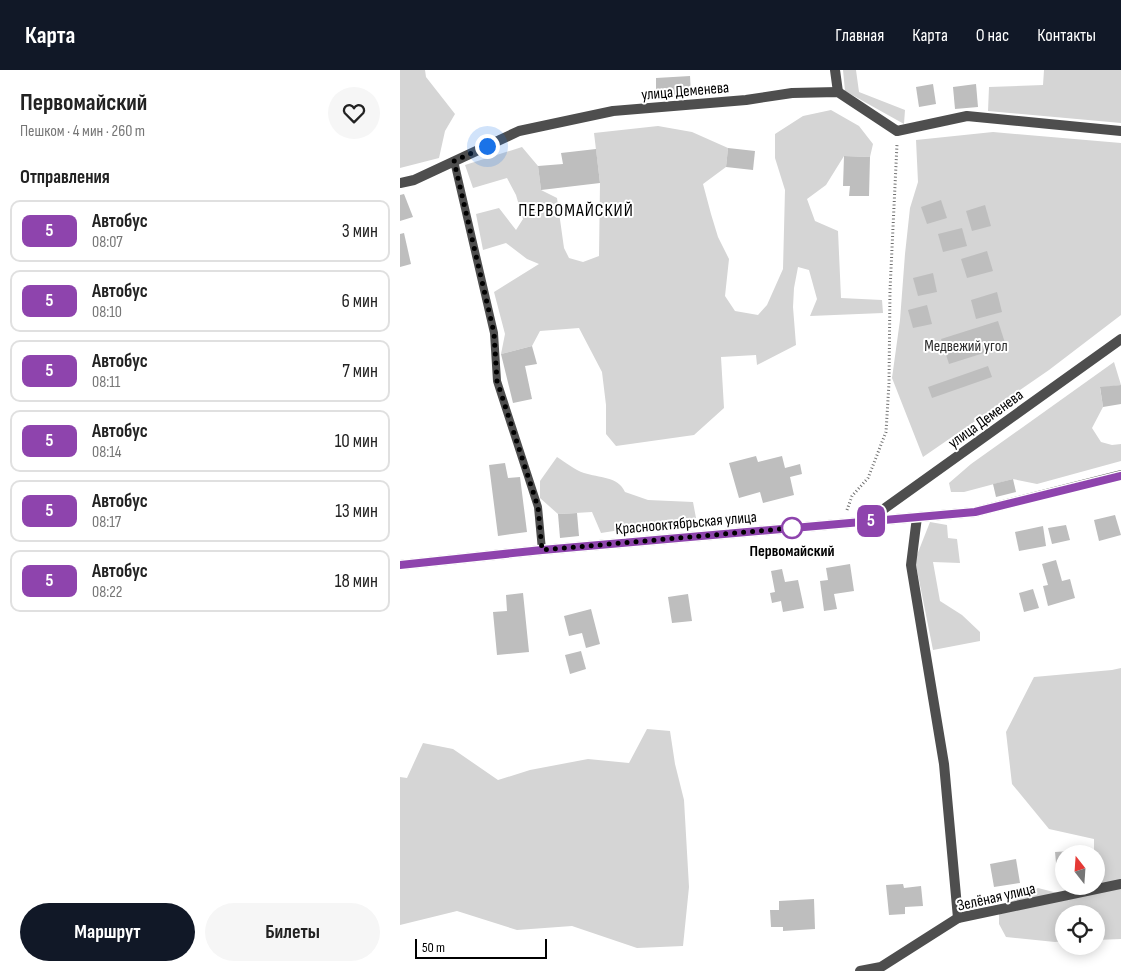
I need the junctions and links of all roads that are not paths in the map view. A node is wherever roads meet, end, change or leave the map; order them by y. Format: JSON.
{"nodes":[{"id":1,"x":835,"y":70,"type":"edge"},
{"id":2,"x":838,"y":92,"type":"junction"},
{"id":3,"x":1121,"y":131,"type":"edge"},
{"id":4,"x":454,"y":161,"type":"junction"},
{"id":5,"x":400,"y":183,"type":"edge"},
{"id":6,"x":1121,"y":339,"type":"edge"},
{"id":7,"x":1121,"y":476,"type":"edge"},
{"id":8,"x":917,"y":517,"type":"junction"},
{"id":9,"x":866,"y":521,"type":"junction"},
{"id":10,"x":542,"y":550,"type":"junction"},
{"id":11,"x":400,"y":565,"type":"edge"},
{"id":12,"x":1121,"y":884,"type":"edge"},
{"id":13,"x":958,"y":918,"type":"junction"},
{"id":14,"x":860,"y":971,"type":"edge"}],
"edges":[{"from":1,"to":2,"type":"street"},
{"from":2,"to":3,"type":"street"},
{"from":2,"to":4,"type":"street","name":"улица Деменева"},
{"from":4,"to":5,"type":"street","name":"улица Деменева"},
{"from":4,"to":10,"type":"lane"},
{"from":6,"to":9,"type":"street","name":"улица Деменева"},
{"from":7,"to":8,"type":"street","name":"Краснооктябрьская улица"},
{"from":8,"to":9,"type":"street","name":"Краснооктябрьская улица"},
{"from":8,"to":13,"type":"street"},
{"from":9,"to":10,"type":"street","name":"Краснооктябрьская улица"},
{"from":10,"to":11,"type":"street","name":"Краснооктябрьская улица"},
{"from":12,"to":13,"type":"street","name":"Зелёная улица"},
{"from":13,"to":14,"type":"street","name":"Зелёная улица"}]}
